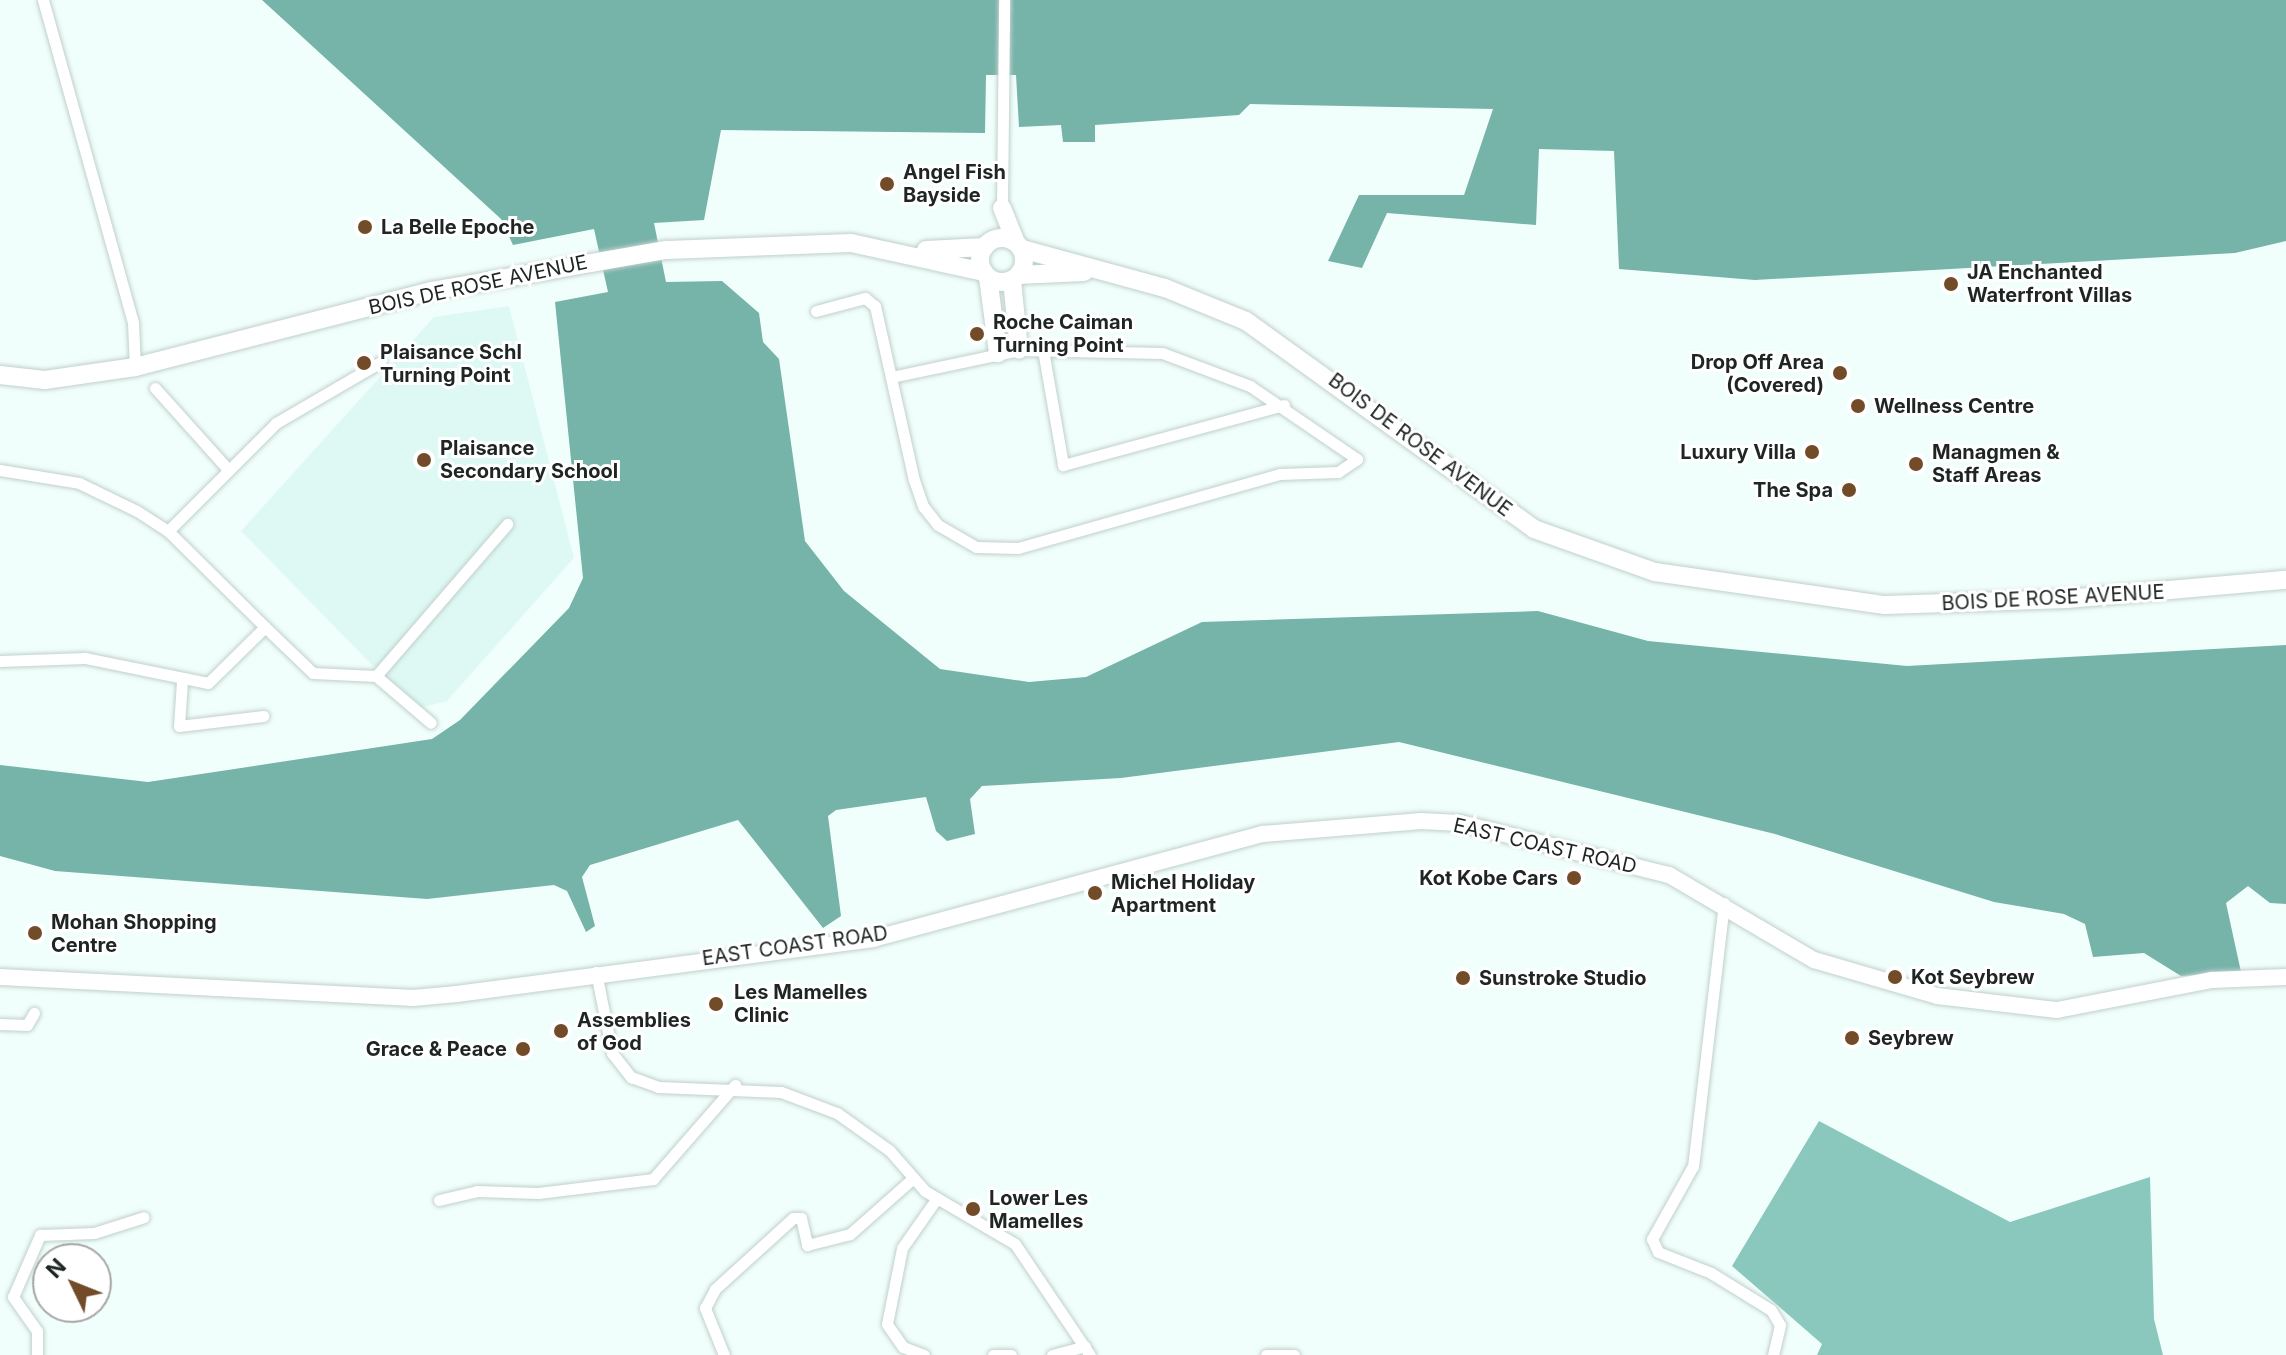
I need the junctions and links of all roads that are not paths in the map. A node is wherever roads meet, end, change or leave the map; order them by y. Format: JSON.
{"nodes":[{"id":1,"x":43,"y":0,"type":"edge"},
{"id":2,"x":1004,"y":0,"type":"edge"},
{"id":3,"x":1002,"y":208,"type":"junction"},
{"id":4,"x":987,"y":244,"type":"junction"},
{"id":5,"x":1019,"y":246,"type":"junction"},
{"id":6,"x":915,"y":251,"type":"junction"},
{"id":7,"x":1091,"y":272,"type":"junction"},
{"id":8,"x":986,"y":274,"type":"junction"},
{"id":9,"x":1015,"y":277,"type":"junction"},
{"id":10,"x":816,"y":311,"type":"dead end"},
{"id":11,"x":1019,"y":350,"type":"junction"},
{"id":12,"x":1043,"y":350,"type":"junction"},
{"id":13,"x":998,"y":353,"type":"junction"},
{"id":14,"x":381,"y":362,"type":"dead end"},
{"id":15,"x":135,"y":367,"type":"junction"},
{"id":16,"x":0,"y":375,"type":"edge"},
{"id":17,"x":891,"y":377,"type":"junction"},
{"id":18,"x":155,"y":388,"type":"dead end"},
{"id":19,"x":1284,"y":405,"type":"junction"},
{"id":20,"x":226,"y":467,"type":"junction"},
{"id":21,"x":0,"y":470,"type":"edge"},
{"id":22,"x":507,"y":524,"type":"dead end"},
{"id":23,"x":168,"y":531,"type":"junction"},
{"id":24,"x":2286,"y":580,"type":"edge"},
{"id":25,"x":265,"y":627,"type":"junction"},
{"id":26,"x":0,"y":661,"type":"edge"},
{"id":27,"x":376,"y":676,"type":"junction"},
{"id":28,"x":182,"y":681,"type":"junction"},
{"id":29,"x":263,"y":716,"type":"dead end"},
{"id":30,"x":431,"y":723,"type":"dead end"},
{"id":31,"x":1724,"y":902,"type":"junction"},
{"id":32,"x":596,"y":972,"type":"junction"},
{"id":33,"x":0,"y":977,"type":"edge"},
{"id":34,"x":2286,"y":977,"type":"edge"},
{"id":35,"x":34,"y":1013,"type":"dead end"},
{"id":36,"x":0,"y":1024,"type":"edge"},
{"id":37,"x":735,"y":1085,"type":"junction"},
{"id":38,"x":911,"y":1180,"type":"junction"},
{"id":39,"x":937,"y":1198,"type":"junction"},
{"id":40,"x":439,"y":1200,"type":"dead end"},
{"id":41,"x":144,"y":1217,"type":"dead end"},
{"id":42,"x":1088,"y":1350,"type":"edge"},
{"id":43,"x":37,"y":1355,"type":"edge"},
{"id":44,"x":724,"y":1355,"type":"edge"},
{"id":45,"x":924,"y":1355,"type":"edge"},
{"id":46,"x":993,"y":1355,"type":"edge"},
{"id":47,"x":1011,"y":1355,"type":"edge"},
{"id":48,"x":1052,"y":1355,"type":"edge"},
{"id":49,"x":1266,"y":1355,"type":"edge"},
{"id":50,"x":1294,"y":1355,"type":"edge"},
{"id":51,"x":1773,"y":1355,"type":"edge"}],
"edges":[{"from":1,"to":15,"type":"street"},
{"from":2,"to":3,"type":"street"},
{"from":3,"to":4,"type":"main road"},
{"from":3,"to":5,"type":"main road"},
{"from":4,"to":5,"type":"main road","name":"BOIS DE ROSE AVENUE"},
{"from":4,"to":6,"type":"main road","name":"BOIS DE ROSE AVENUE"},
{"from":4,"to":8,"type":"main road"},
{"from":5,"to":7,"type":"main road","name":"BOIS DE ROSE AVENUE"},
{"from":5,"to":9,"type":"main road"},
{"from":6,"to":8,"type":"main road","name":"BOIS DE ROSE AVENUE"},
{"from":6,"to":15,"type":"main road","name":"BOIS DE ROSE AVENUE"},
{"from":7,"to":9,"type":"main road","name":"BOIS DE ROSE AVENUE"},
{"from":7,"to":24,"type":"main road","name":"BOIS DE ROSE AVENUE"},
{"from":8,"to":9,"type":"main road","name":"BOIS DE ROSE AVENUE"},
{"from":8,"to":13,"type":"main road"},
{"from":9,"to":11,"type":"main road"},
{"from":10,"to":17,"type":"street"},
{"from":11,"to":12,"type":"street"},
{"from":11,"to":13,"type":"street"},
{"from":12,"to":19,"type":"street"},
{"from":12,"to":19,"type":"street"},
{"from":13,"to":17,"type":"street"},
{"from":14,"to":20,"type":"street"},
{"from":15,"to":16,"type":"main road","name":"BOIS DE ROSE AVENUE"},
{"from":17,"to":19,"type":"street"},
{"from":18,"to":20,"type":"street"},
{"from":20,"to":23,"type":"street"},
{"from":21,"to":23,"type":"street"},
{"from":22,"to":27,"type":"street"},
{"from":23,"to":25,"type":"street"},
{"from":25,"to":27,"type":"street"},
{"from":25,"to":28,"type":"street"},
{"from":26,"to":28,"type":"street"},
{"from":27,"to":30,"type":"street"},
{"from":28,"to":29,"type":"street"},
{"from":31,"to":32,"type":"main road","name":"EAST COAST ROAD"},
{"from":31,"to":34,"type":"main road","name":"EAST COAST ROAD"},
{"from":31,"to":51,"type":"street"},
{"from":32,"to":33,"type":"main road","name":"EAST COAST ROAD"},
{"from":32,"to":37,"type":"street"},
{"from":35,"to":36,"type":"street"},
{"from":37,"to":38,"type":"street"},
{"from":37,"to":40,"type":"street"},
{"from":38,"to":39,"type":"street"},
{"from":38,"to":44,"type":"street"},
{"from":39,"to":42,"type":"street"},
{"from":39,"to":45,"type":"street"},
{"from":41,"to":43,"type":"street"},
{"from":42,"to":48,"type":"street"},
{"from":46,"to":47,"type":"street"},
{"from":49,"to":50,"type":"street"}]}
